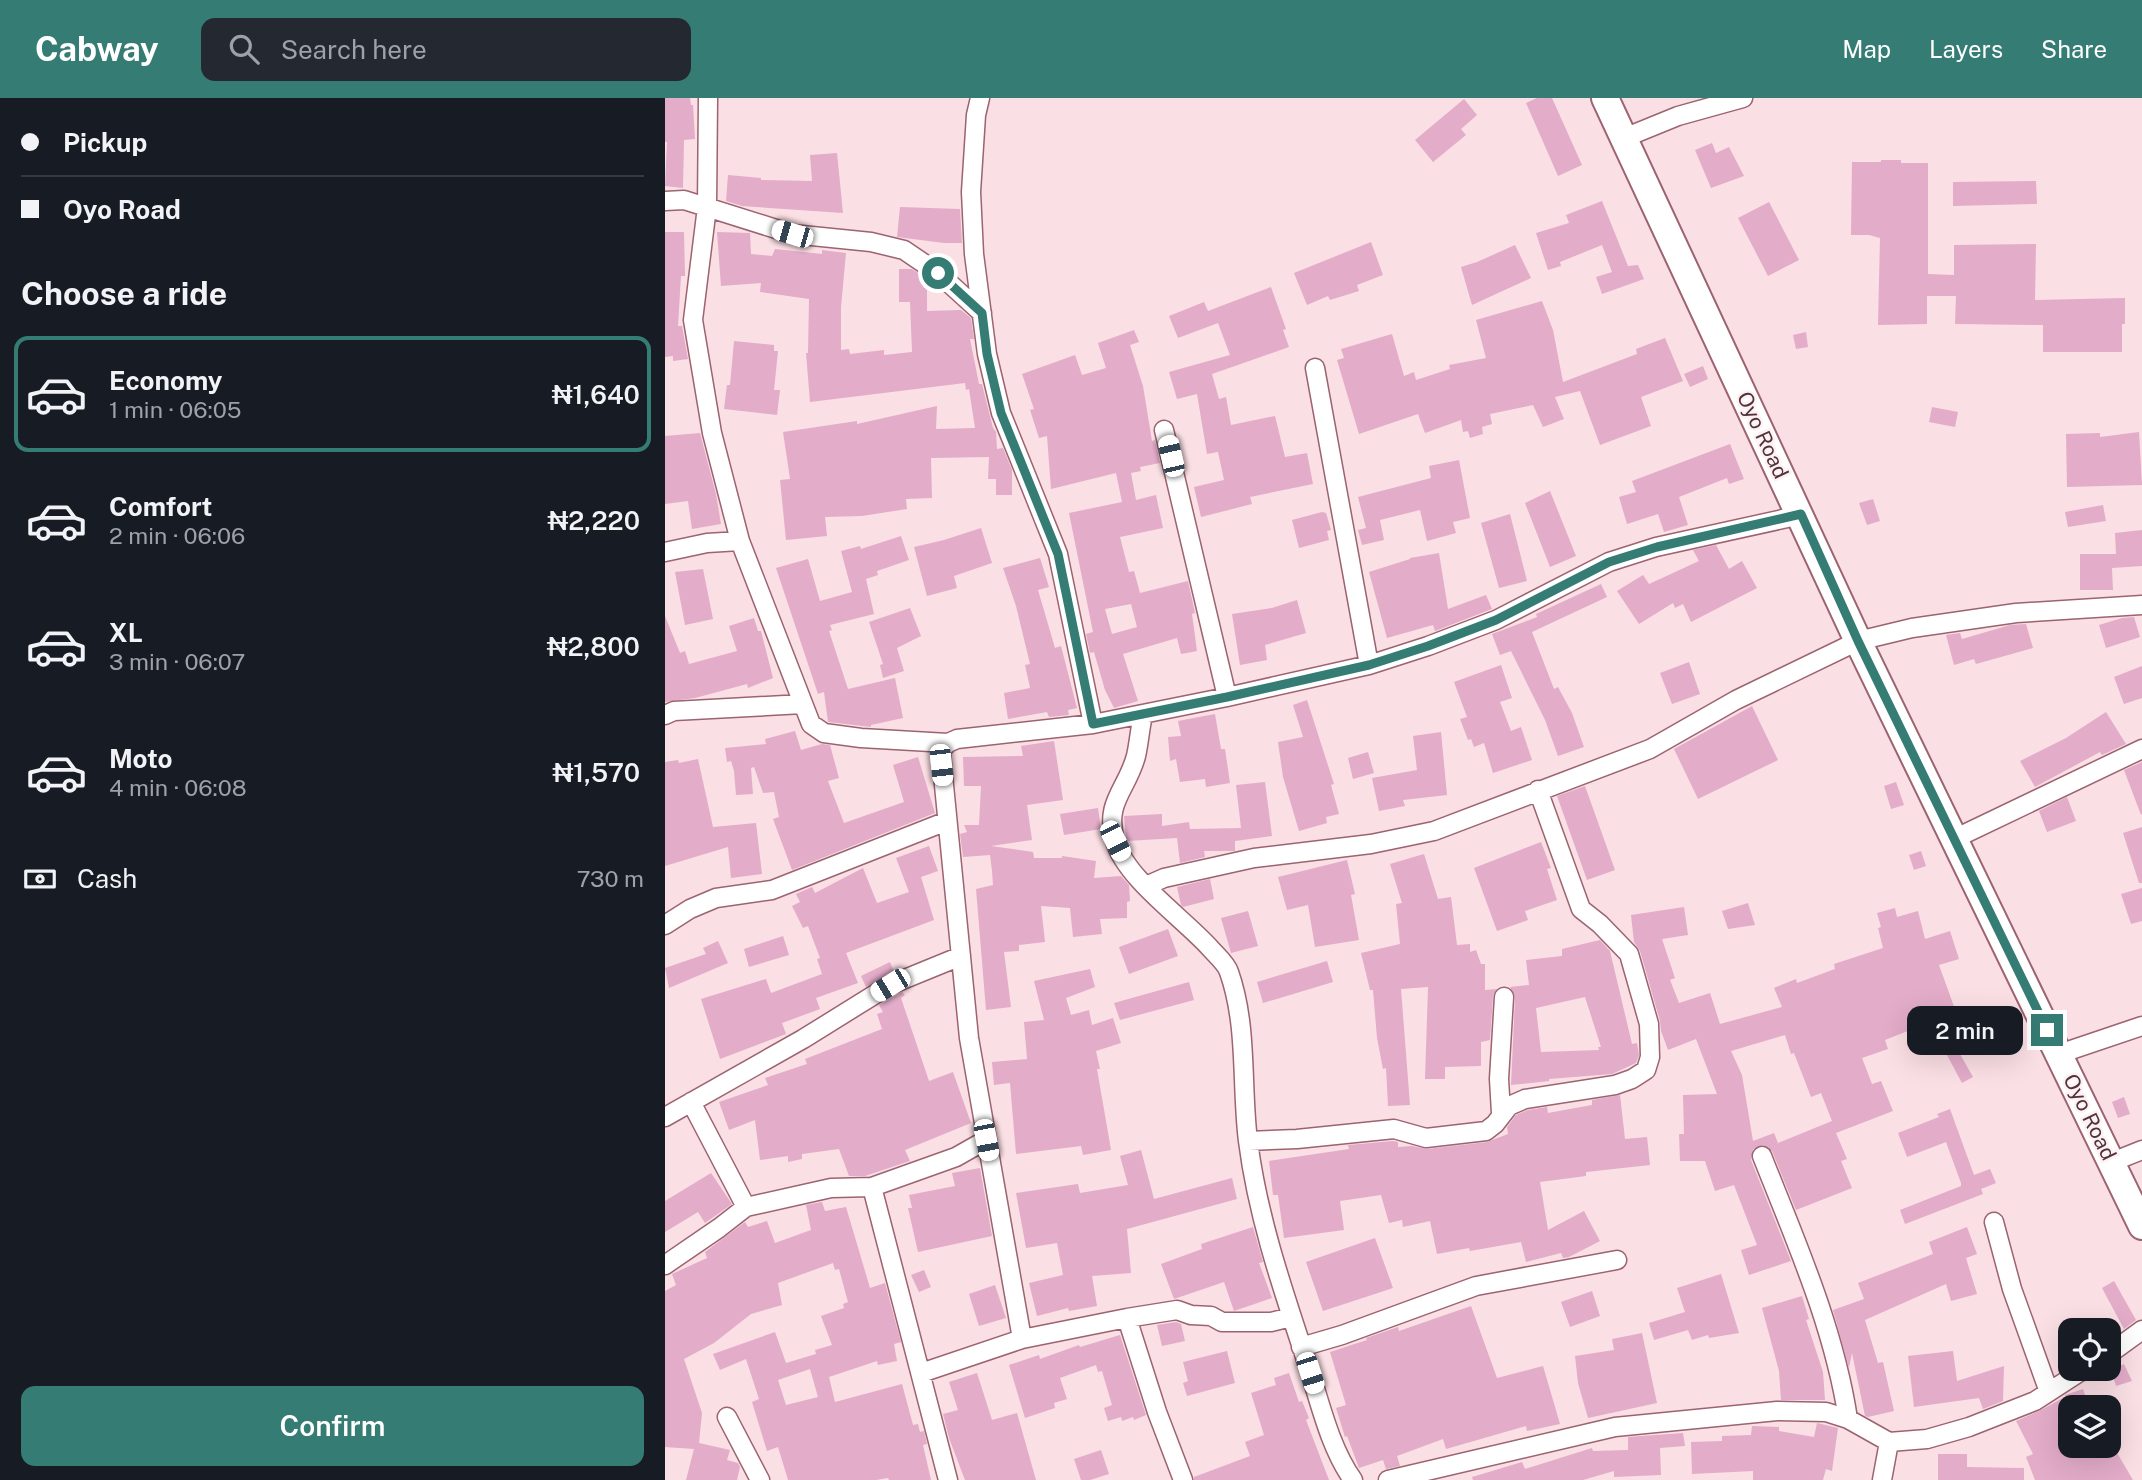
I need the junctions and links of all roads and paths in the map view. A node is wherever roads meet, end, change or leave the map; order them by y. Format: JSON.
{"nodes":[{"id":1,"x":708,"y":98,"type":"edge"},
{"id":2,"x":980,"y":98,"type":"edge"},
{"id":3,"x":1605,"y":98,"type":"edge"},
{"id":4,"x":1743,"y":98,"type":"edge"},
{"id":5,"x":1624,"y":138,"type":"junction"},
{"id":6,"x":665,"y":201,"type":"edge"},
{"id":7,"x":707,"y":207,"type":"junction"},
{"id":8,"x":982,"y":313,"type":"junction"},
{"id":9,"x":1315,"y":368,"type":"dead end"},
{"id":10,"x":1164,"y":430,"type":"dead end"},
{"id":11,"x":1801,"y":514,"type":"junction"},
{"id":12,"x":740,"y":541,"type":"junction"},
{"id":13,"x":665,"y":552,"type":"edge"},
{"id":14,"x":2142,"y":604,"type":"edge"},
{"id":15,"x":1858,"y":641,"type":"junction"},
{"id":16,"x":1369,"y":665,"type":"junction"},
{"id":17,"x":1227,"y":697,"type":"junction"},
{"id":18,"x":803,"y":704,"type":"junction"},
{"id":19,"x":665,"y":715,"type":"edge"},
{"id":20,"x":1143,"y":715,"type":"junction"},
{"id":21,"x":1093,"y":724,"type":"junction"},
{"id":22,"x":948,"y":743,"type":"junction"},
{"id":23,"x":2142,"y":749,"type":"edge"},
{"id":24,"x":1538,"y":790,"type":"junction"},
{"id":25,"x":947,"y":821,"type":"junction"},
{"id":26,"x":1956,"y":838,"type":"junction"},
{"id":27,"x":1146,"y":886,"type":"junction"},
{"id":28,"x":665,"y":925,"type":"edge"},
{"id":29,"x":961,"y":956,"type":"junction"},
{"id":30,"x":1504,"y":996,"type":"dead end"},
{"id":31,"x":2142,"y":1026,"type":"edge"},
{"id":32,"x":2059,"y":1054,"type":"junction"},
{"id":33,"x":691,"y":1102,"type":"junction"},
{"id":34,"x":1501,"y":1113,"type":"junction"},
{"id":35,"x":665,"y":1118,"type":"edge"},
{"id":36,"x":986,"y":1140,"type":"junction"},
{"id":37,"x":1248,"y":1141,"type":"junction"},
{"id":38,"x":2142,"y":1150,"type":"edge"},
{"id":39,"x":1762,"y":1156,"type":"dead end"},
{"id":40,"x":2112,"y":1162,"type":"junction"},
{"id":41,"x":872,"y":1187,"type":"junction"},
{"id":42,"x":746,"y":1207,"type":"junction"},
{"id":43,"x":1994,"y":1222,"type":"dead end"},
{"id":44,"x":2142,"y":1226,"type":"edge"},
{"id":45,"x":1617,"y":1260,"type":"dead end"},
{"id":46,"x":665,"y":1265,"type":"edge"},
{"id":47,"x":1291,"y":1317,"type":"junction"},
{"id":48,"x":1126,"y":1318,"type":"junction"},
{"id":49,"x":2142,"y":1330,"type":"edge"},
{"id":50,"x":1023,"y":1339,"type":"junction"},
{"id":51,"x":2121,"y":1345,"type":"edge"},
{"id":52,"x":1301,"y":1347,"type":"junction"},
{"id":53,"x":921,"y":1373,"type":"junction"},
{"id":54,"x":2066,"y":1381,"type":"edge"},
{"id":55,"x":2049,"y":1392,"type":"junction"},
{"id":56,"x":727,"y":1417,"type":"dead end"},
{"id":57,"x":1848,"y":1419,"type":"junction"},
{"id":58,"x":1889,"y":1442,"type":"junction"},
{"id":59,"x":760,"y":1480,"type":"edge"},
{"id":60,"x":948,"y":1480,"type":"edge"},
{"id":61,"x":1183,"y":1480,"type":"edge"},
{"id":62,"x":1353,"y":1480,"type":"edge"},
{"id":63,"x":1388,"y":1480,"type":"edge"},
{"id":64,"x":1882,"y":1480,"type":"edge"}],
"edges":[{"from":1,"to":7,"type":"street"},
{"from":2,"to":8,"type":"street"},
{"from":3,"to":5,"type":"highway","name":"Oyo Road"},
{"from":4,"to":5,"type":"street"},
{"from":5,"to":11,"type":"highway","name":"Oyo Road"},
{"from":6,"to":7,"type":"street"},
{"from":7,"to":8,"type":"street"},
{"from":7,"to":12,"type":"street"},
{"from":8,"to":21,"type":"street"},
{"from":9,"to":16,"type":"street"},
{"from":10,"to":17,"type":"street"},
{"from":11,"to":15,"type":"highway","name":"Oyo Road"},
{"from":11,"to":16,"type":"street"},
{"from":12,"to":13,"type":"street"},
{"from":12,"to":18,"type":"street"},
{"from":14,"to":15,"type":"street"},
{"from":15,"to":24,"type":"street"},
{"from":15,"to":26,"type":"highway","name":"Oyo Road"},
{"from":16,"to":17,"type":"street"},
{"from":17,"to":20,"type":"street"},
{"from":18,"to":19,"type":"street"},
{"from":18,"to":22,"type":"street"},
{"from":20,"to":21,"type":"street"},
{"from":20,"to":27,"type":"street"},
{"from":21,"to":22,"type":"street"},
{"from":22,"to":25,"type":"street"},
{"from":23,"to":26,"type":"street"},
{"from":24,"to":27,"type":"street"},
{"from":24,"to":34,"type":"street"},
{"from":25,"to":28,"type":"street"},
{"from":25,"to":29,"type":"street"},
{"from":26,"to":32,"type":"highway","name":"Oyo Road"},
{"from":27,"to":37,"type":"street"},
{"from":29,"to":33,"type":"street"},
{"from":29,"to":36,"type":"street"},
{"from":30,"to":34,"type":"street"},
{"from":31,"to":32,"type":"street"},
{"from":32,"to":40,"type":"highway","name":"Oyo Road"},
{"from":33,"to":35,"type":"street"},
{"from":33,"to":42,"type":"street"},
{"from":34,"to":37,"type":"street"},
{"from":36,"to":41,"type":"street"},
{"from":36,"to":50,"type":"street"},
{"from":37,"to":47,"type":"street"},
{"from":38,"to":40,"type":"street"},
{"from":39,"to":57,"type":"street"},
{"from":40,"to":44,"type":"highway","name":"Oyo Road"},
{"from":41,"to":42,"type":"street"},
{"from":41,"to":53,"type":"street"},
{"from":42,"to":46,"type":"street"},
{"from":43,"to":55,"type":"street"},
{"from":45,"to":52,"type":"street"},
{"from":47,"to":48,"type":"street"},
{"from":47,"to":52,"type":"street"},
{"from":48,"to":50,"type":"street"},
{"from":48,"to":61,"type":"street"},
{"from":49,"to":51,"type":"street"},
{"from":50,"to":53,"type":"street"},
{"from":52,"to":62,"type":"street"},
{"from":53,"to":60,"type":"street"},
{"from":54,"to":55,"type":"street"},
{"from":55,"to":58,"type":"street"},
{"from":56,"to":59,"type":"street"},
{"from":57,"to":58,"type":"street"},
{"from":57,"to":63,"type":"street"},
{"from":58,"to":64,"type":"street"}]}
